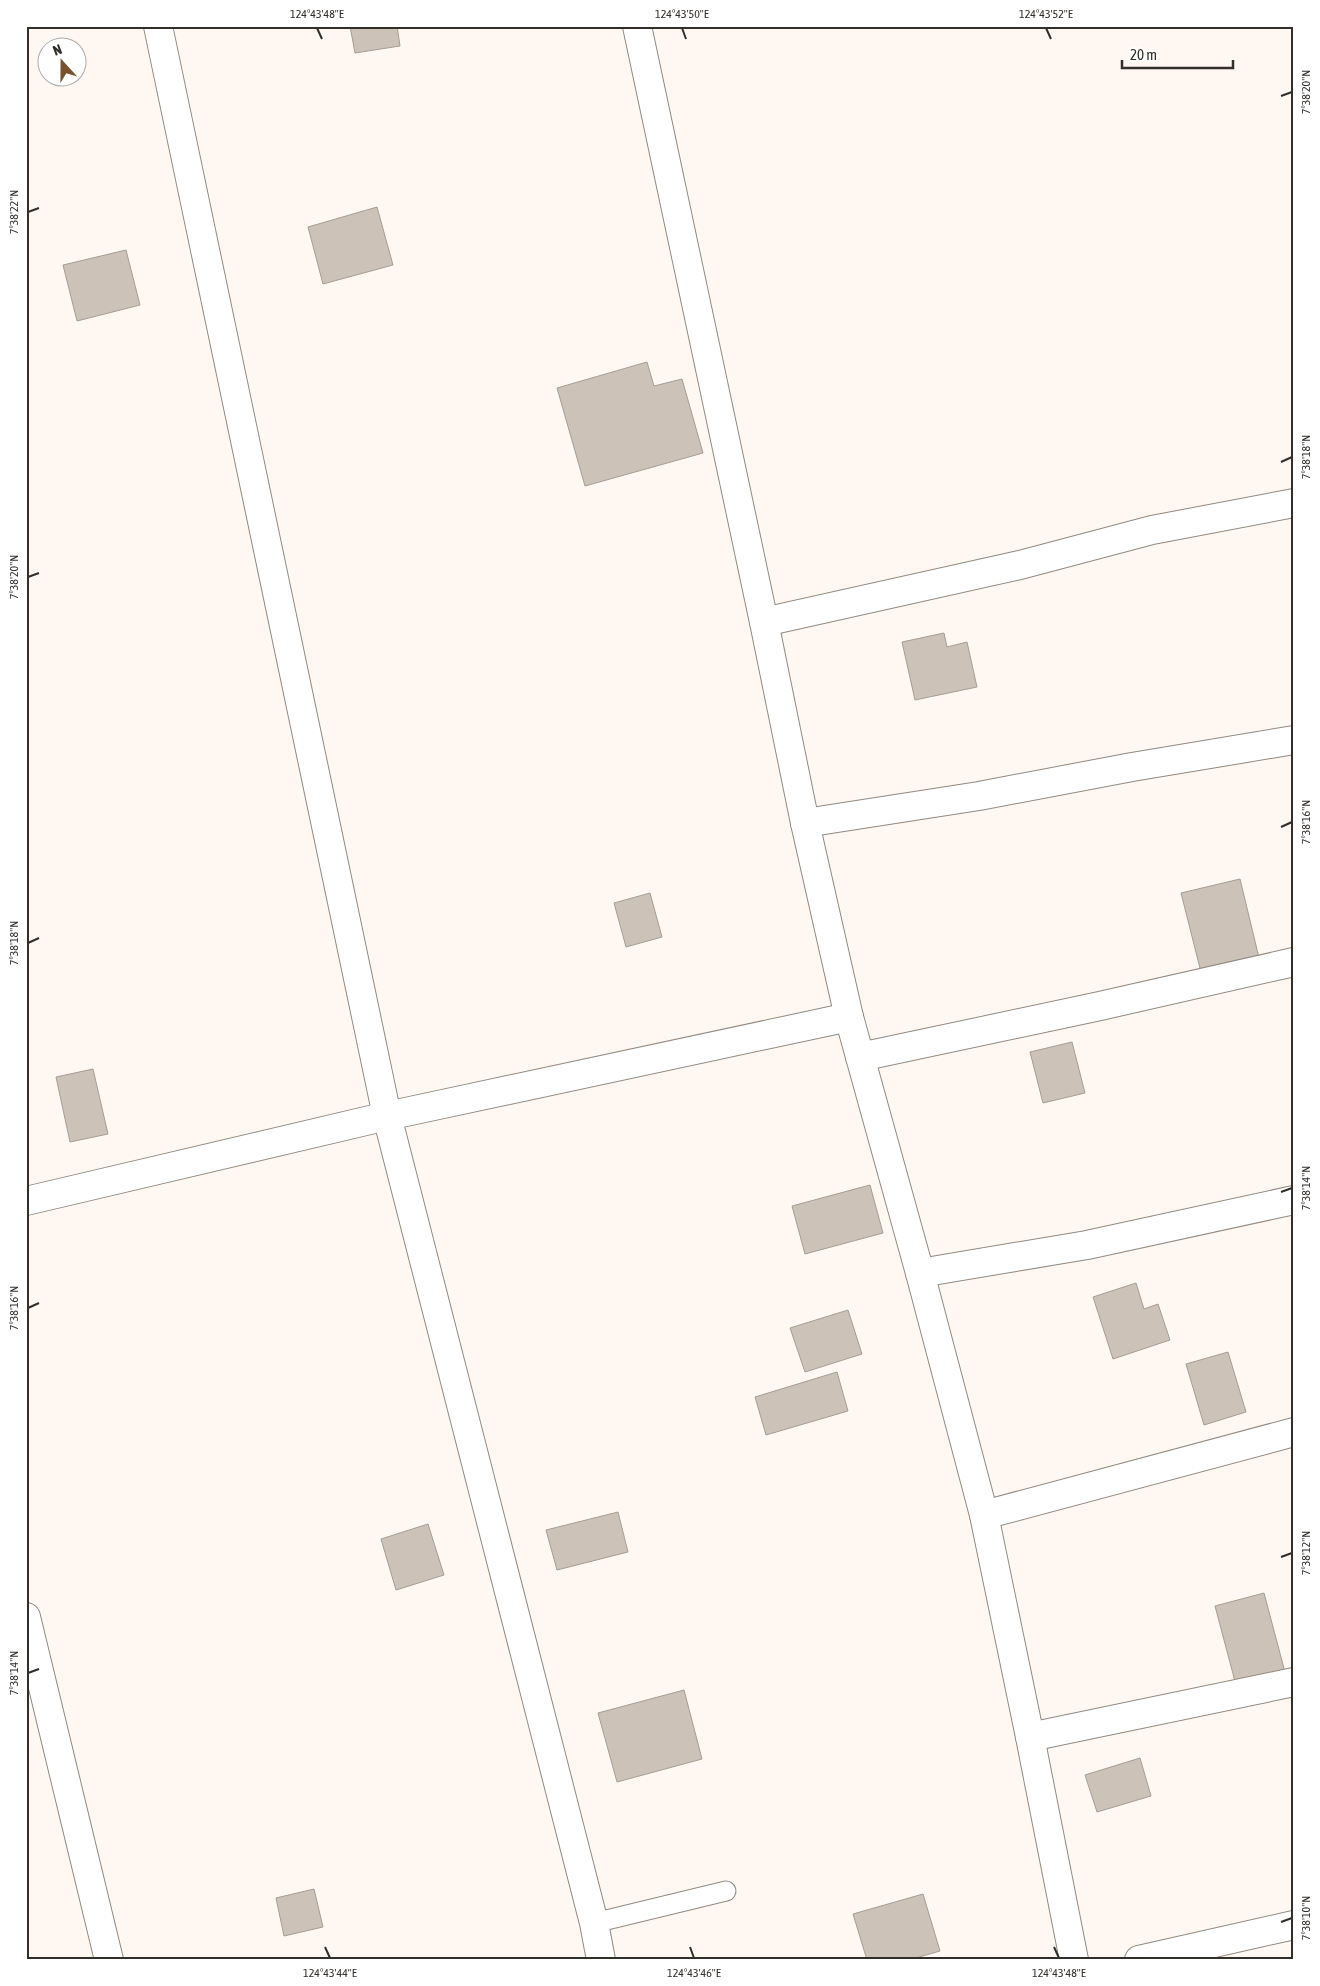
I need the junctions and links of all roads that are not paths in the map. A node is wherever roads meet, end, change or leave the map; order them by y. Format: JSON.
{"nodes":[{"id":1,"x":158,"y":26,"type":"edge"},
{"id":2,"x":636,"y":26,"type":"edge"},
{"id":3,"x":1294,"y":503,"type":"edge"},
{"id":4,"x":764,"y":622,"type":"junction"},
{"id":5,"x":1294,"y":740,"type":"edge"},
{"id":6,"x":805,"y":823,"type":"junction"},
{"id":7,"x":1294,"y":962,"type":"edge"},
{"id":8,"x":849,"y":1017,"type":"junction"},
{"id":9,"x":860,"y":1057,"type":"junction"},
{"id":10,"x":387,"y":1116,"type":"junction"},
{"id":11,"x":1294,"y":1200,"type":"edge"},
{"id":12,"x":26,"y":1201,"type":"edge"},
{"id":13,"x":920,"y":1273,"type":"junction"},
{"id":14,"x":1294,"y":1432,"type":"edge"},
{"id":15,"x":984,"y":1514,"type":"junction"},
{"id":16,"x":26,"y":1618,"type":"edge"},
{"id":17,"x":1294,"y":1682,"type":"edge"},
{"id":18,"x":1030,"y":1737,"type":"junction"},
{"id":19,"x":726,"y":1891,"type":"dead end"},
{"id":20,"x":594,"y":1923,"type":"junction"},
{"id":21,"x":1294,"y":1925,"type":"edge"},
{"id":22,"x":109,"y":1960,"type":"edge"},
{"id":23,"x":601,"y":1960,"type":"edge"},
{"id":24,"x":1074,"y":1960,"type":"edge"},
{"id":25,"x":1139,"y":1960,"type":"edge"}],
"edges":[{"from":1,"to":10,"type":"street"},
{"from":2,"to":4,"type":"street"},
{"from":3,"to":4,"type":"street"},
{"from":4,"to":6,"type":"street"},
{"from":5,"to":6,"type":"street"},
{"from":6,"to":8,"type":"street"},
{"from":7,"to":9,"type":"street"},
{"from":8,"to":9,"type":"street"},
{"from":8,"to":10,"type":"street"},
{"from":9,"to":13,"type":"street"},
{"from":10,"to":12,"type":"street"},
{"from":10,"to":20,"type":"street"},
{"from":11,"to":13,"type":"street"},
{"from":13,"to":15,"type":"street"},
{"from":14,"to":15,"type":"street"},
{"from":15,"to":18,"type":"street"},
{"from":16,"to":22,"type":"street"},
{"from":17,"to":18,"type":"street"},
{"from":18,"to":24,"type":"street"},
{"from":19,"to":20,"type":"lane"},
{"from":20,"to":23,"type":"street"},
{"from":21,"to":25,"type":"street"}]}
